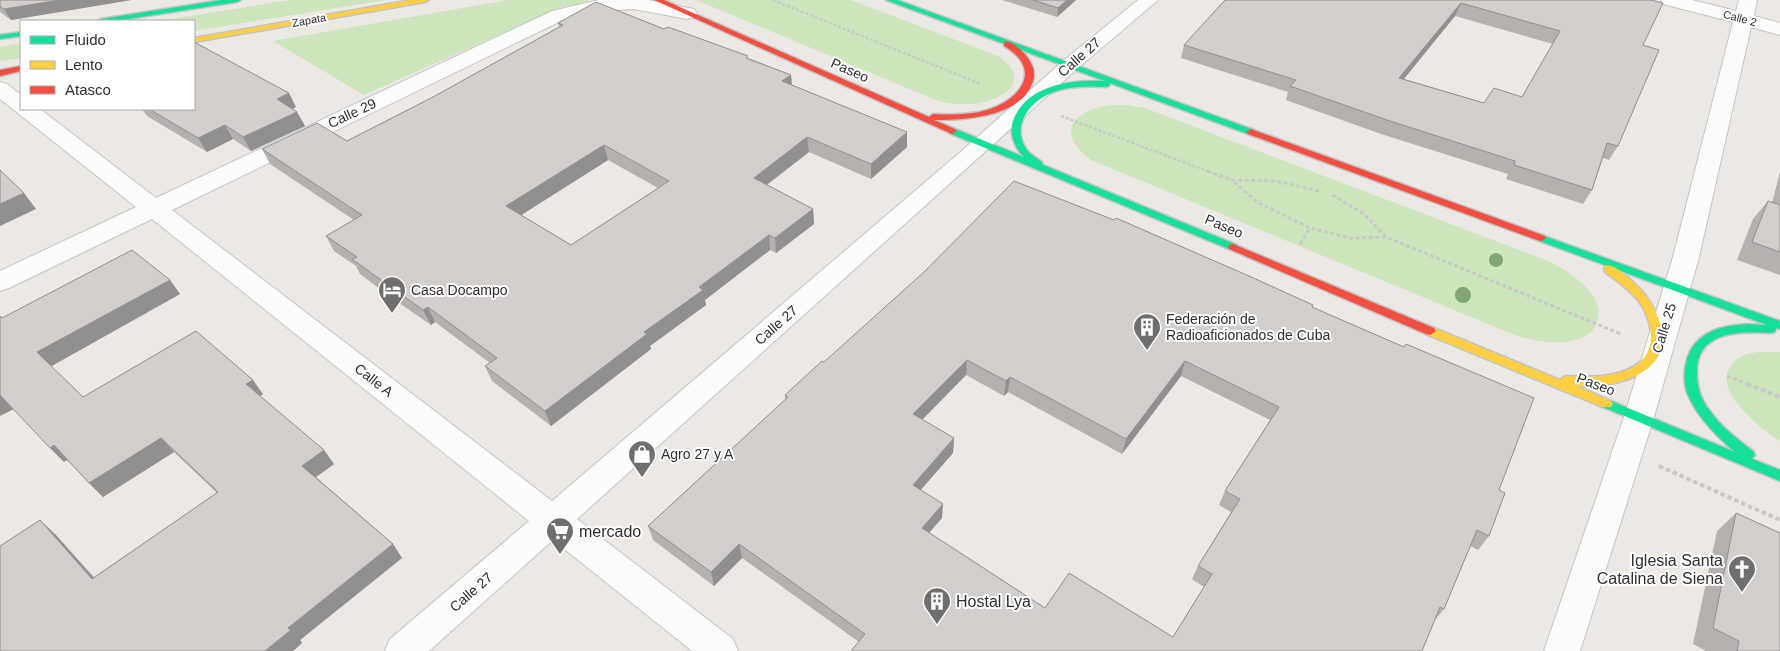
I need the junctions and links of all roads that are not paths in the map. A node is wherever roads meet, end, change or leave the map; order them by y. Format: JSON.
{"nodes":[{"id":1,"x":237,"y":0,"type":"edge"},
{"id":2,"x":425,"y":0,"type":"edge"},
{"id":3,"x":650,"y":0,"type":"edge"},
{"id":4,"x":658,"y":0,"type":"edge"},
{"id":5,"x":890,"y":0,"type":"edge"},
{"id":6,"x":1149,"y":0,"type":"edge"},
{"id":7,"x":1670,"y":0,"type":"edge"},
{"id":8,"x":1745,"y":10,"type":"edge"},
{"id":9,"x":687,"y":13,"type":"junction"},
{"id":10,"x":107,"y":20,"type":"edge"},
{"id":11,"x":1780,"y":29,"type":"edge"},
{"id":12,"x":20,"y":34,"type":"edge"},
{"id":13,"x":0,"y":37,"type":"edge"},
{"id":14,"x":993,"y":37,"type":"junction"},
{"id":15,"x":195,"y":40,"type":"edge"},
{"id":16,"x":1070,"y":65,"type":"junction"},
{"id":17,"x":20,"y":69,"type":"edge"},
{"id":18,"x":0,"y":72,"type":"edge"},
{"id":19,"x":1127,"y":87,"type":"junction"},
{"id":20,"x":0,"y":88,"type":"edge"},
{"id":21,"x":20,"y":103,"type":"edge"},
{"id":22,"x":1028,"y":103,"type":"junction"},
{"id":23,"x":28,"y":110,"type":"edge"},
{"id":24,"x":902,"y":110,"type":"junction"},
{"id":25,"x":983,"y":142,"type":"junction"},
{"id":26,"x":1042,"y":167,"type":"junction"},
{"id":27,"x":154,"y":207,"type":"junction"},
{"id":28,"x":1567,"y":246,"type":"junction"},
{"id":29,"x":0,"y":282,"type":"edge"},
{"id":30,"x":1677,"y":287,"type":"junction"},
{"id":31,"x":1780,"y":325,"type":"edge"},
{"id":32,"x":1780,"y":330,"type":"edge"},
{"id":33,"x":1658,"y":349,"type":"junction"},
{"id":34,"x":1518,"y":369,"type":"junction"},
{"id":35,"x":1639,"y":416,"type":"junction"},
{"id":36,"x":1780,"y":476,"type":"edge"},
{"id":37,"x":553,"y":521,"type":"junction"},
{"id":38,"x":403,"y":651,"type":"edge"},
{"id":39,"x":720,"y":651,"type":"edge"},
{"id":40,"x":1562,"y":651,"type":"edge"}],
"edges":[{"from":1,"to":10,"type":"main road"},
{"from":2,"to":15,"type":"main road","name":"Zapata"},
{"from":3,"to":9,"type":"main road"},
{"from":4,"to":9,"type":"main road","name":"Paseo"},
{"from":5,"to":14,"type":"main road"},
{"from":6,"to":16,"type":"street","name":"Calle 27"},
{"from":7,"to":8,"type":"street","name":"Calle 2"},
{"from":8,"to":11,"type":"street","name":"Calle 2"},
{"from":8,"to":30,"type":"street","name":"Calle 25"},
{"from":9,"to":24,"type":"main road","name":"Paseo"},
{"from":9,"to":27,"type":"street","name":"Calle 29"},
{"from":12,"to":13,"type":"main road"},
{"from":14,"to":16,"type":"main road"},
{"from":14,"to":24,"type":"main road"},
{"from":16,"to":19,"type":"main road"},
{"from":16,"to":22,"type":"street","name":"Calle 27"},
{"from":17,"to":18,"type":"main road"},
{"from":19,"to":22,"type":"main road"},
{"from":19,"to":28,"type":"main road"},
{"from":20,"to":21,"type":"street"},
{"from":22,"to":25,"type":"street","name":"Calle 27"},
{"from":22,"to":26,"type":"main road"},
{"from":23,"to":27,"type":"street","name":"Calle A"},
{"from":24,"to":25,"type":"main road","name":"Paseo"},
{"from":25,"to":26,"type":"main road","name":"Paseo"},
{"from":25,"to":37,"type":"street","name":"Calle 27"},
{"from":26,"to":34,"type":"main road","name":"Paseo"},
{"from":27,"to":29,"type":"street","name":"Calle 29"},
{"from":27,"to":37,"type":"street","name":"Calle A"},
{"from":28,"to":30,"type":"main road"},
{"from":28,"to":33,"type":"main road"},
{"from":30,"to":31,"type":"main road"},
{"from":30,"to":33,"type":"street","name":"Calle 25"},
{"from":32,"to":36,"type":"main road"},
{"from":33,"to":34,"type":"main road"},
{"from":33,"to":35,"type":"street","name":"Calle 25"},
{"from":34,"to":35,"type":"main road","name":"Paseo"},
{"from":35,"to":36,"type":"main road","name":"Paseo"},
{"from":35,"to":40,"type":"street","name":"Calle 25"},
{"from":37,"to":38,"type":"street","name":"Calle 27"},
{"from":37,"to":39,"type":"street","name":"Calle A"}]}
